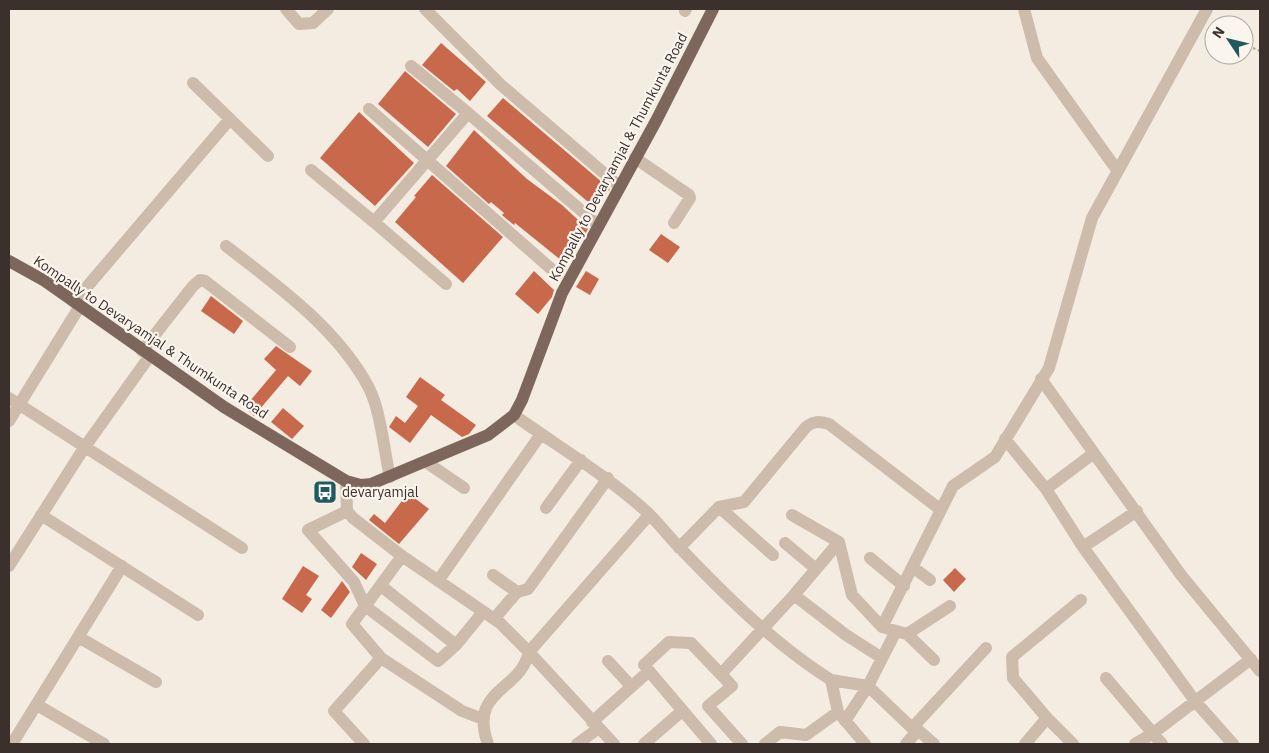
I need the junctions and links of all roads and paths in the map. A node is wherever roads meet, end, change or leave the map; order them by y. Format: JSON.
{"nodes":[{"id":1,"x":286,"y":9,"type":"edge"},
{"id":2,"x":328,"y":9,"type":"edge"},
{"id":3,"x":425,"y":9,"type":"edge"},
{"id":4,"x":713,"y":9,"type":"edge"},
{"id":5,"x":1024,"y":9,"type":"edge"},
{"id":6,"x":1207,"y":9,"type":"edge"},
{"id":7,"x":411,"y":66,"type":"dead end"},
{"id":8,"x":193,"y":82,"type":"dead end"},
{"id":9,"x":369,"y":109,"type":"dead end"},
{"id":10,"x":468,"y":113,"type":"junction"},
{"id":11,"x":230,"y":119,"type":"junction"},
{"id":12,"x":268,"y":156,"type":"dead end"},
{"id":13,"x":635,"y":158,"type":"junction"},
{"id":14,"x":428,"y":161,"type":"junction"},
{"id":15,"x":312,"y":170,"type":"dead end"},
{"id":16,"x":1117,"y":170,"type":"junction"},
{"id":17,"x":619,"y":186,"type":"junction"},
{"id":18,"x":374,"y":222,"type":"junction"},
{"id":19,"x":674,"y":223,"type":"dead end"},
{"id":20,"x":598,"y":225,"type":"junction"},
{"id":21,"x":226,"y":246,"type":"dead end"},
{"id":22,"x":9,"y":260,"type":"edge"},
{"id":23,"x":557,"y":274,"type":"dead end"},
{"id":24,"x":446,"y":284,"type":"dead end"},
{"id":25,"x":77,"y":304,"type":"junction"},
{"id":26,"x":290,"y":347,"type":"dead end"},
{"id":27,"x":146,"y":354,"type":"junction"},
{"id":28,"x":1041,"y":379,"type":"junction"},
{"id":29,"x":14,"y":402,"type":"edge"},
{"id":30,"x":514,"y":415,"type":"junction"},
{"id":31,"x":9,"y":422,"type":"edge"},
{"id":32,"x":541,"y":434,"type":"junction"},
{"id":33,"x":1005,"y":439,"type":"junction"},
{"id":34,"x":84,"y":448,"type":"junction"},
{"id":35,"x":1094,"y":453,"type":"junction"},
{"id":36,"x":581,"y":460,"type":"junction"},
{"id":37,"x":426,"y":462,"type":"junction"},
{"id":38,"x":390,"y":478,"type":"junction"},
{"id":39,"x":608,"y":478,"type":"junction"},
{"id":40,"x":346,"y":480,"type":"junction"},
{"id":41,"x":464,"y":488,"type":"dead end"},
{"id":42,"x":1046,"y":489,"type":"junction"},
{"id":43,"x":719,"y":507,"type":"junction"},
{"id":44,"x":546,"y":508,"type":"dead end"},
{"id":45,"x":942,"y":510,"type":"junction"},
{"id":46,"x":347,"y":511,"type":"junction"},
{"id":47,"x":1137,"y":511,"type":"junction"},
{"id":48,"x":41,"y":515,"type":"junction"},
{"id":49,"x":650,"y":515,"type":"junction"},
{"id":50,"x":792,"y":515,"type":"dead end"},
{"id":51,"x":839,"y":542,"type":"junction"},
{"id":52,"x":785,"y":543,"type":"dead end"},
{"id":53,"x":1083,"y":547,"type":"junction"},
{"id":54,"x":242,"y":548,"type":"dead end"},
{"id":55,"x":679,"y":548,"type":"junction"},
{"id":56,"x":773,"y":555,"type":"dead end"},
{"id":57,"x":402,"y":556,"type":"junction"},
{"id":58,"x":870,"y":558,"type":"dead end"},
{"id":59,"x":9,"y":566,"type":"edge"},
{"id":60,"x":122,"y":566,"type":"junction"},
{"id":61,"x":914,"y":568,"type":"junction"},
{"id":62,"x":816,"y":569,"type":"junction"},
{"id":63,"x":493,"y":575,"type":"dead end"},
{"id":64,"x":930,"y":580,"type":"dead end"},
{"id":65,"x":438,"y":581,"type":"junction"},
{"id":66,"x":381,"y":586,"type":"junction"},
{"id":67,"x":904,"y":586,"type":"junction"},
{"id":68,"x":517,"y":592,"type":"junction"},
{"id":69,"x":794,"y":596,"type":"junction"},
{"id":70,"x":1081,"y":600,"type":"dead end"},
{"id":71,"x":365,"y":606,"type":"junction"},
{"id":72,"x":950,"y":606,"type":"dead end"},
{"id":73,"x":198,"y":614,"type":"dead end"},
{"id":74,"x":489,"y":616,"type":"junction"},
{"id":75,"x":882,"y":627,"type":"junction"},
{"id":76,"x":763,"y":629,"type":"junction"},
{"id":77,"x":902,"y":633,"type":"junction"},
{"id":78,"x":80,"y":638,"type":"junction"},
{"id":79,"x":456,"y":645,"type":"junction"},
{"id":80,"x":986,"y":648,"type":"dead end"},
{"id":81,"x":529,"y":652,"type":"junction"},
{"id":82,"x":381,"y":658,"type":"junction"},
{"id":83,"x":882,"y":658,"type":"junction"},
{"id":84,"x":1251,"y":659,"type":"junction"},
{"id":85,"x":934,"y":660,"type":"dead end"},
{"id":86,"x":608,"y":661,"type":"dead end"},
{"id":87,"x":649,"y":671,"type":"junction"},
{"id":88,"x":1260,"y":671,"type":"edge"},
{"id":89,"x":721,"y":674,"type":"junction"},
{"id":90,"x":1106,"y":678,"type":"dead end"},
{"id":91,"x":832,"y":680,"type":"junction"},
{"id":92,"x":156,"y":682,"type":"dead end"},
{"id":93,"x":631,"y":686,"type":"junction"},
{"id":94,"x":868,"y":686,"type":"junction"},
{"id":95,"x":1195,"y":701,"type":"junction"},
{"id":96,"x":36,"y":705,"type":"junction"},
{"id":97,"x":682,"y":711,"type":"junction"},
{"id":98,"x":842,"y":716,"type":"junction"},
{"id":99,"x":1047,"y":718,"type":"junction"},
{"id":100,"x":483,"y":719,"type":"junction"},
{"id":101,"x":595,"y":725,"type":"junction"},
{"id":102,"x":915,"y":729,"type":"junction"},
{"id":103,"x":1152,"y":734,"type":"junction"},
{"id":104,"x":1059,"y":740,"type":"edge"},
{"id":105,"x":12,"y":744,"type":"edge"},
{"id":106,"x":104,"y":744,"type":"edge"},
{"id":107,"x":364,"y":744,"type":"edge"},
{"id":108,"x":488,"y":744,"type":"edge"},
{"id":109,"x":577,"y":744,"type":"edge"},
{"id":110,"x":614,"y":744,"type":"edge"},
{"id":111,"x":644,"y":744,"type":"edge"},
{"id":112,"x":711,"y":744,"type":"edge"},
{"id":113,"x":742,"y":744,"type":"edge"},
{"id":114,"x":765,"y":744,"type":"edge"},
{"id":115,"x":865,"y":744,"type":"edge"},
{"id":116,"x":906,"y":744,"type":"edge"},
{"id":117,"x":934,"y":744,"type":"edge"},
{"id":118,"x":1025,"y":744,"type":"edge"},
{"id":119,"x":1074,"y":744,"type":"edge"},
{"id":120,"x":1135,"y":744,"type":"edge"},
{"id":121,"x":1162,"y":744,"type":"edge"},
{"id":122,"x":1232,"y":744,"type":"edge"}],
"edges":[{"from":1,"to":2,"type":"street"},
{"from":3,"to":17,"type":"street"},
{"from":4,"to":13,"type":"main road","name":"Kompally to Devaryamjal & Thumkunta Road"},
{"from":5,"to":16,"type":"street"},
{"from":6,"to":16,"type":"street"},
{"from":7,"to":10,"type":"street"},
{"from":8,"to":11,"type":"street"},
{"from":9,"to":14,"type":"street"},
{"from":10,"to":14,"type":"street"},
{"from":10,"to":20,"type":"street"},
{"from":11,"to":12,"type":"street"},
{"from":11,"to":25,"type":"street"},
{"from":13,"to":17,"type":"main road","name":"Kompally to Devaryamjal & Thumkunta Road"},
{"from":13,"to":19,"type":"street"},
{"from":14,"to":18,"type":"street"},
{"from":14,"to":23,"type":"street"},
{"from":15,"to":18,"type":"street"},
{"from":16,"to":28,"type":"street"},
{"from":17,"to":20,"type":"main road","name":"Kompally to Devaryamjal & Thumkunta Road"},
{"from":18,"to":24,"type":"street"},
{"from":20,"to":30,"type":"main road","name":"Kompally to Devaryamjal & Thumkunta Road"},
{"from":21,"to":38,"type":"street"},
{"from":22,"to":25,"type":"main road","name":"Kompally to Devaryamjal & Thumkunta Road"},
{"from":25,"to":27,"type":"main road","name":"Kompally to Devaryamjal & Thumkunta Road"},
{"from":25,"to":29,"type":"street"},
{"from":26,"to":27,"type":"street"},
{"from":27,"to":34,"type":"street"},
{"from":27,"to":40,"type":"main road","name":"Kompally to Devaryamjal & Thumkunta Road"},
{"from":28,"to":33,"type":"street"},
{"from":28,"to":35,"type":"street"},
{"from":29,"to":31,"type":"street"},
{"from":29,"to":34,"type":"street"},
{"from":30,"to":32,"type":"street"},
{"from":30,"to":37,"type":"main road","name":"Kompally to Devaryamjal & Thumkunta Road"},
{"from":32,"to":36,"type":"street"},
{"from":32,"to":65,"type":"street"},
{"from":33,"to":42,"type":"street"},
{"from":33,"to":45,"type":"street"},
{"from":34,"to":48,"type":"street"},
{"from":34,"to":54,"type":"street"},
{"from":35,"to":42,"type":"street"},
{"from":35,"to":47,"type":"street"},
{"from":36,"to":39,"type":"street"},
{"from":36,"to":44,"type":"street"},
{"from":37,"to":38,"type":"main road","name":"Kompally to Devaryamjal & Thumkunta Road"},
{"from":37,"to":41,"type":"street"},
{"from":38,"to":40,"type":"main road","name":"Kompally to Devaryamjal & Thumkunta Road"},
{"from":39,"to":49,"type":"street"},
{"from":39,"to":68,"type":"street"},
{"from":40,"to":46,"type":"street"},
{"from":42,"to":53,"type":"street"},
{"from":43,"to":45,"type":"street"},
{"from":43,"to":55,"type":"street"},
{"from":43,"to":56,"type":"street"},
{"from":45,"to":61,"type":"street"},
{"from":46,"to":57,"type":"street"},
{"from":46,"to":71,"type":"street"},
{"from":47,"to":53,"type":"street"},
{"from":47,"to":84,"type":"street"},
{"from":48,"to":59,"type":"street"},
{"from":48,"to":60,"type":"street"},
{"from":49,"to":55,"type":"street"},
{"from":49,"to":81,"type":"street"},
{"from":50,"to":51,"type":"street"},
{"from":51,"to":62,"type":"street"},
{"from":51,"to":75,"type":"street"},
{"from":52,"to":62,"type":"street"},
{"from":53,"to":95,"type":"street"},
{"from":55,"to":76,"type":"street"},
{"from":57,"to":65,"type":"street"},
{"from":57,"to":66,"type":"street"},
{"from":58,"to":67,"type":"street"},
{"from":60,"to":73,"type":"street"},
{"from":60,"to":78,"type":"street"},
{"from":61,"to":64,"type":"street"},
{"from":61,"to":67,"type":"street"},
{"from":62,"to":69,"type":"street"},
{"from":63,"to":68,"type":"street"},
{"from":65,"to":74,"type":"street"},
{"from":66,"to":71,"type":"street"},
{"from":66,"to":79,"type":"street"},
{"from":67,"to":75,"type":"street"},
{"from":68,"to":74,"type":"street"},
{"from":69,"to":76,"type":"street"},
{"from":69,"to":83,"type":"street"},
{"from":70,"to":99,"type":"street"},
{"from":71,"to":79,"type":"street"},
{"from":71,"to":82,"type":"street"},
{"from":72,"to":77,"type":"street"},
{"from":74,"to":79,"type":"street"},
{"from":74,"to":81,"type":"street"},
{"from":75,"to":77,"type":"street"},
{"from":76,"to":89,"type":"street"},
{"from":76,"to":91,"type":"street"},
{"from":77,"to":83,"type":"street"},
{"from":77,"to":85,"type":"street"},
{"from":78,"to":92,"type":"street"},
{"from":78,"to":96,"type":"street"},
{"from":80,"to":102,"type":"street"},
{"from":81,"to":100,"type":"street"},
{"from":81,"to":101,"type":"street"},
{"from":82,"to":100,"type":"street"},
{"from":82,"to":107,"type":"street"},
{"from":83,"to":94,"type":"street"},
{"from":84,"to":88,"type":"street"},
{"from":84,"to":95,"type":"street"},
{"from":86,"to":93,"type":"street"},
{"from":87,"to":89,"type":"street"},
{"from":87,"to":93,"type":"street"},
{"from":87,"to":97,"type":"street"},
{"from":89,"to":113,"type":"street"},
{"from":90,"to":103,"type":"street"},
{"from":91,"to":94,"type":"street"},
{"from":91,"to":98,"type":"street"},
{"from":93,"to":101,"type":"street"},
{"from":94,"to":98,"type":"street"},
{"from":94,"to":102,"type":"street"},
{"from":95,"to":103,"type":"street"},
{"from":95,"to":122,"type":"street"},
{"from":96,"to":105,"type":"street"},
{"from":96,"to":106,"type":"street"},
{"from":97,"to":111,"type":"street"},
{"from":97,"to":112,"type":"street"},
{"from":98,"to":114,"type":"street"},
{"from":98,"to":115,"type":"street"},
{"from":99,"to":104,"type":"street"},
{"from":99,"to":118,"type":"street"},
{"from":100,"to":108,"type":"street"},
{"from":101,"to":109,"type":"street"},
{"from":101,"to":110,"type":"street"},
{"from":102,"to":116,"type":"street"},
{"from":102,"to":117,"type":"street"},
{"from":103,"to":120,"type":"street"},
{"from":103,"to":121,"type":"street"},
{"from":104,"to":119,"type":"street"}]}
